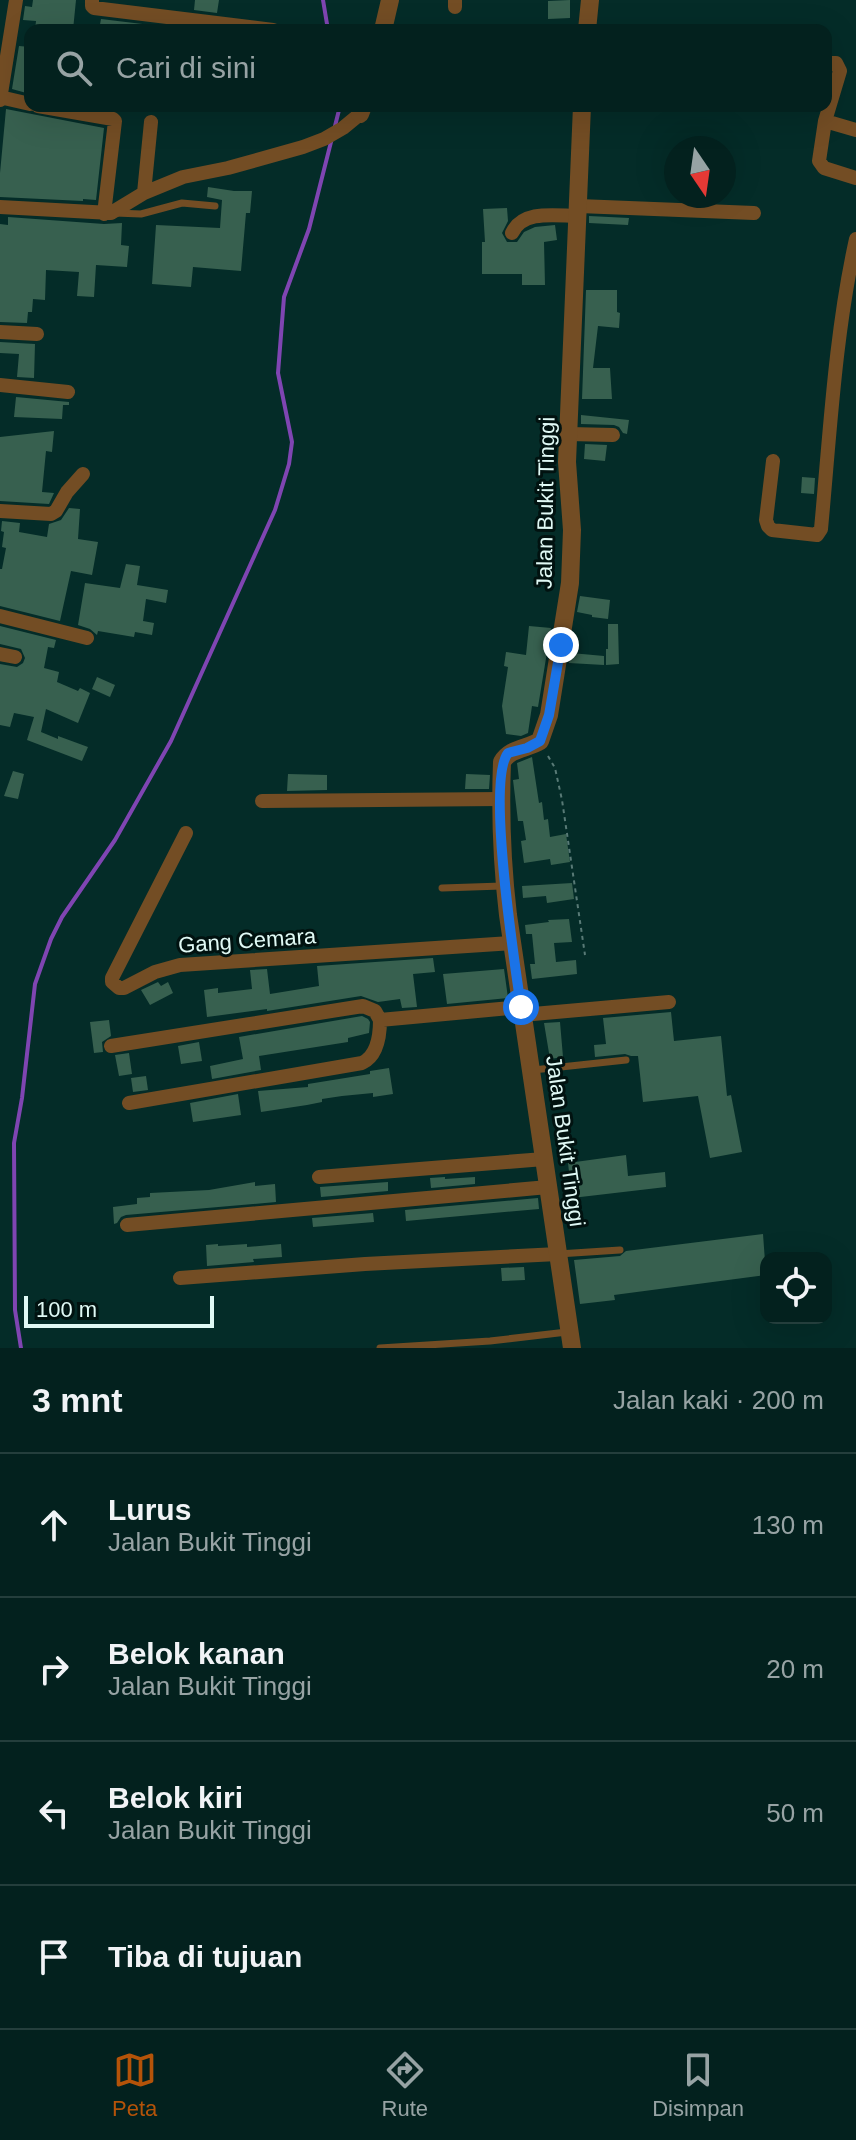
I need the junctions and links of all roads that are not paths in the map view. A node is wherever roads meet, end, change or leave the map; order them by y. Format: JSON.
{"nodes":[{"id":1,"x":16,"y":0,"type":"edge"},
{"id":2,"x":92,"y":0,"type":"edge"},
{"id":3,"x":390,"y":0,"type":"edge"},
{"id":4,"x":590,"y":0,"type":"edge"},
{"id":5,"x":224,"y":24,"type":"edge"},
{"id":6,"x":384,"y":24,"type":"edge"},
{"id":7,"x":588,"y":24,"type":"edge"},
{"id":8,"x":832,"y":63,"type":"edge"},
{"id":9,"x":0,"y":98,"type":"edge"},
{"id":10,"x":832,"y":98,"type":"edge"},
{"id":11,"x":24,"y":103,"type":"edge"},
{"id":12,"x":73,"y":112,"type":"edge"},
{"id":13,"x":359,"y":112,"type":"edge"},
{"id":14,"x":582,"y":112,"type":"edge"},
{"id":15,"x":828,"y":112,"type":"edge"},
{"id":16,"x":825,"y":121,"type":"junction"},
{"id":17,"x":151,"y":122,"type":"dead end"},
{"id":18,"x":856,"y":130,"type":"edge"},
{"id":19,"x":856,"y":178,"type":"edge"},
{"id":20,"x":144,"y":193,"type":"junction"},
{"id":21,"x":215,"y":206,"type":"dead end"},
{"id":22,"x":0,"y":207,"type":"edge"},
{"id":23,"x":578,"y":211,"type":"junction"},
{"id":24,"x":107,"y":213,"type":"junction"},
{"id":25,"x":754,"y":213,"type":"dead end"},
{"id":26,"x":512,"y":233,"type":"dead end"},
{"id":27,"x":856,"y":239,"type":"edge"},
{"id":28,"x":0,"y":332,"type":"edge"},
{"id":29,"x":37,"y":334,"type":"dead end"},
{"id":30,"x":0,"y":385,"type":"edge"},
{"id":31,"x":68,"y":392,"type":"dead end"},
{"id":32,"x":569,"y":434,"type":"junction"},
{"id":33,"x":613,"y":435,"type":"dead end"},
{"id":34,"x":773,"y":461,"type":"dead end"},
{"id":35,"x":83,"y":474,"type":"dead end"},
{"id":36,"x":0,"y":511,"type":"edge"},
{"id":37,"x":0,"y":616,"type":"edge"},
{"id":38,"x":87,"y":638,"type":"dead end"},
{"id":39,"x":501,"y":799,"type":"junction"},
{"id":40,"x":262,"y":801,"type":"dead end"},
{"id":41,"x":186,"y":833,"type":"dead end"},
{"id":42,"x":505,"y":886,"type":"junction"},
{"id":43,"x":442,"y":888,"type":"dead end"},
{"id":44,"x":512,"y":943,"type":"junction"},
{"id":45,"x":669,"y":1002,"type":"dead end"},
{"id":46,"x":522,"y":1011,"type":"junction"},
{"id":47,"x":380,"y":1020,"type":"junction"},
{"id":48,"x":111,"y":1046,"type":"dead end"},
{"id":49,"x":626,"y":1060,"type":"dead end"},
{"id":50,"x":531,"y":1070,"type":"junction"},
{"id":51,"x":129,"y":1103,"type":"dead end"},
{"id":52,"x":544,"y":1159,"type":"junction"},
{"id":53,"x":319,"y":1177,"type":"dead end"},
{"id":54,"x":548,"y":1187,"type":"junction"},
{"id":55,"x":127,"y":1225,"type":"dead end"},
{"id":56,"x":620,"y":1250,"type":"dead end"},
{"id":57,"x":558,"y":1254,"type":"junction"},
{"id":58,"x":180,"y":1278,"type":"dead end"},
{"id":59,"x":571,"y":1340,"type":"edge"},
{"id":60,"x":380,"y":1348,"type":"edge"}],
"edges":[{"from":1,"to":9,"type":"street"},
{"from":2,"to":5,"type":"street"},
{"from":3,"to":6,"type":"street"},
{"from":4,"to":7,"type":"street"},
{"from":8,"to":10,"type":"street"},
{"from":9,"to":11,"type":"street"},
{"from":12,"to":24,"type":"street"},
{"from":13,"to":20,"type":"street"},
{"from":14,"to":23,"type":"street","name":"Jalan Bukit Tinggi"},
{"from":15,"to":16,"type":"street"},
{"from":16,"to":18,"type":"street"},
{"from":16,"to":19,"type":"street"},
{"from":17,"to":20,"type":"street"},
{"from":20,"to":24,"type":"street"},
{"from":21,"to":24,"type":"lane"},
{"from":22,"to":24,"type":"street"},
{"from":23,"to":25,"type":"street"},
{"from":23,"to":26,"type":"street"},
{"from":23,"to":32,"type":"street","name":"Jalan Bukit Tinggi"},
{"from":27,"to":34,"type":"street"},
{"from":28,"to":29,"type":"street"},
{"from":30,"to":31,"type":"street"},
{"from":32,"to":33,"type":"street"},
{"from":32,"to":39,"type":"street","name":"Jalan Bukit Tinggi"},
{"from":35,"to":36,"type":"street"},
{"from":37,"to":38,"type":"street"},
{"from":39,"to":40,"type":"street"},
{"from":39,"to":42,"type":"street","name":"Jalan Bukit Tinggi"},
{"from":41,"to":44,"type":"street","name":"Gang Cemara"},
{"from":42,"to":43,"type":"lane"},
{"from":42,"to":44,"type":"street","name":"Jalan Bukit Tinggi"},
{"from":44,"to":46,"type":"street","name":"Jalan Bukit Tinggi"},
{"from":45,"to":46,"type":"street"},
{"from":46,"to":47,"type":"street"},
{"from":46,"to":50,"type":"street","name":"Jalan Bukit Tinggi"},
{"from":47,"to":48,"type":"street"},
{"from":47,"to":51,"type":"street"},
{"from":49,"to":50,"type":"lane"},
{"from":50,"to":52,"type":"street","name":"Jalan Bukit Tinggi"},
{"from":52,"to":53,"type":"street"},
{"from":52,"to":54,"type":"street","name":"Jalan Bukit Tinggi"},
{"from":54,"to":55,"type":"street"},
{"from":54,"to":57,"type":"street","name":"Jalan Bukit Tinggi"},
{"from":56,"to":57,"type":"lane"},
{"from":57,"to":58,"type":"street"},
{"from":57,"to":59,"type":"street","name":"Jalan Bukit Tinggi"},
{"from":59,"to":60,"type":"lane"}]}
